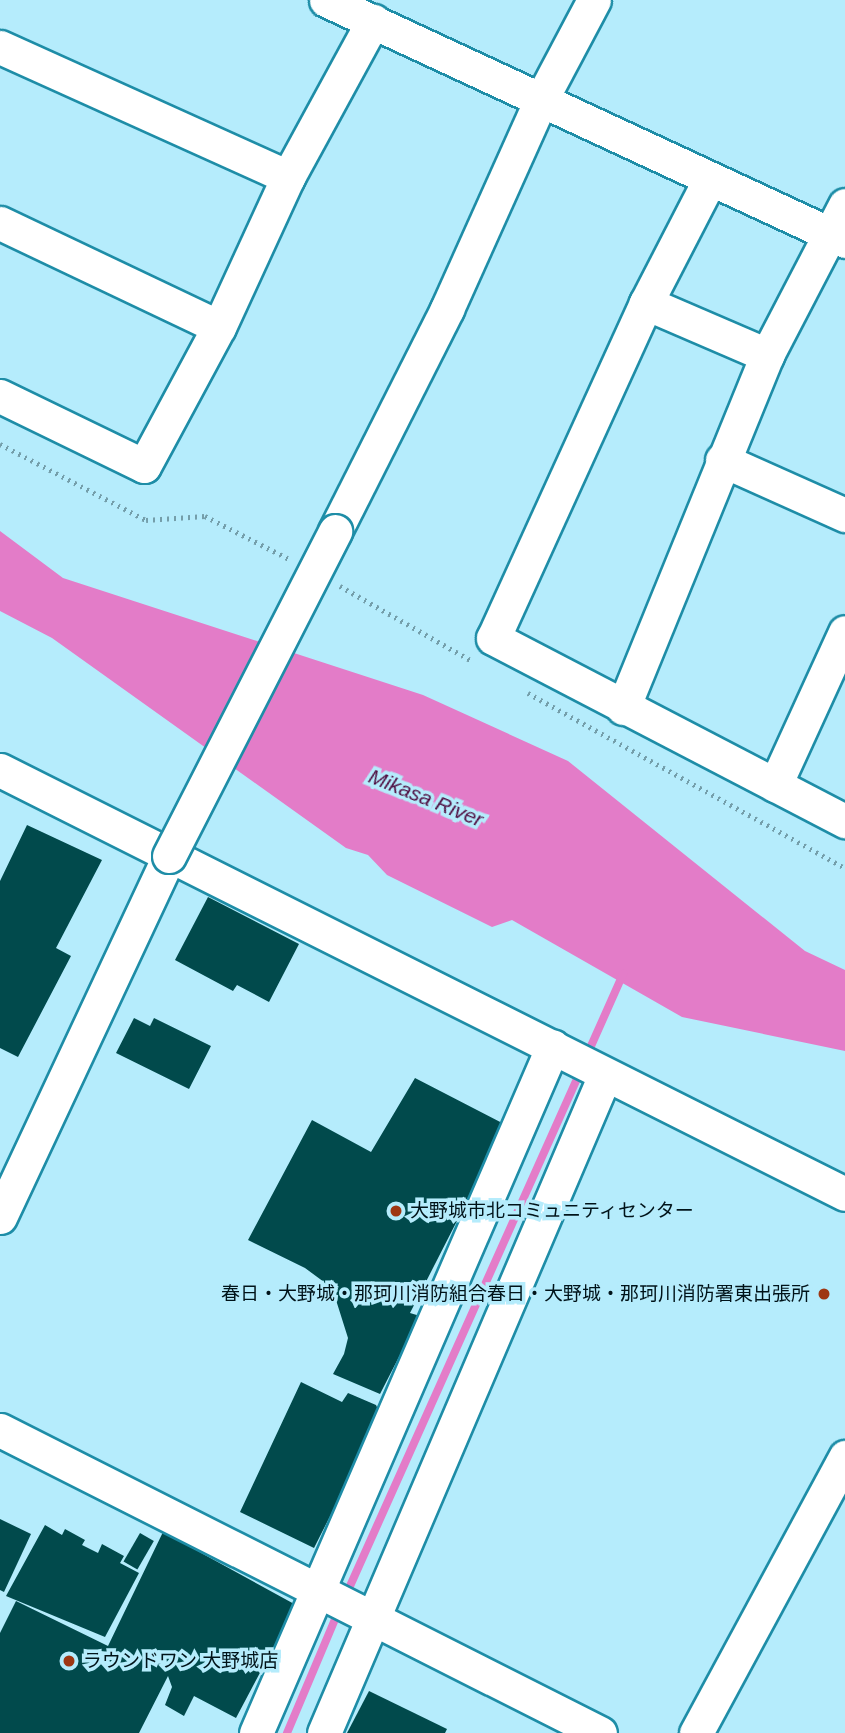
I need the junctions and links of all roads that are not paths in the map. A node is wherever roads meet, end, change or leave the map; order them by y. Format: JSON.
{"nodes":[{"id":1,"x":326,"y":0,"type":"edge"},
{"id":2,"x":594,"y":0,"type":"edge"},
{"id":3,"x":373,"y":21,"type":"junction"},
{"id":4,"x":0,"y":47,"type":"edge"},
{"id":5,"x":541,"y":100,"type":"junction"},
{"id":6,"x":288,"y":177,"type":"junction"},
{"id":7,"x":710,"y":179,"type":"junction"},
{"id":8,"x":845,"y":205,"type":"edge"},
{"id":9,"x":0,"y":223,"type":"edge"},
{"id":10,"x":838,"y":238,"type":"edge"},
{"id":11,"x":646,"y":303,"type":"junction"},
{"id":12,"x":219,"y":327,"type":"junction"},
{"id":13,"x":767,"y":355,"type":"junction"},
{"id":14,"x":0,"y":396,"type":"edge"},
{"id":15,"x":722,"y":460,"type":"junction"},
{"id":16,"x":845,"y":515,"type":"edge"},
{"id":17,"x":845,"y":632,"type":"edge"},
{"id":18,"x":623,"y":708,"type":"junction"},
{"id":19,"x":0,"y":770,"type":"edge"},
{"id":20,"x":775,"y":785,"type":"junction"},
{"id":21,"x":845,"y":821,"type":"edge"},
{"id":22,"x":169,"y":856,"type":"junction"},
{"id":23,"x":553,"y":1046,"type":"junction"},
{"id":24,"x":605,"y":1075,"type":"junction"},
{"id":25,"x":845,"y":1194,"type":"edge"},
{"id":26,"x":0,"y":1217,"type":"edge"},
{"id":27,"x":0,"y":1430,"type":"edge"},
{"id":28,"x":845,"y":1457,"type":"edge"},
{"id":29,"x":317,"y":1592,"type":"junction"},
{"id":30,"x":373,"y":1620,"type":"junction"},
{"id":31,"x":257,"y":1733,"type":"edge"},
{"id":32,"x":324,"y":1733,"type":"edge"},
{"id":33,"x":600,"y":1733,"type":"edge"},
{"id":34,"x":696,"y":1733,"type":"edge"}],
"edges":[{"from":1,"to":3,"type":"street"},
{"from":2,"to":5,"type":"street"},
{"from":3,"to":5,"type":"street"},
{"from":3,"to":6,"type":"street"},
{"from":4,"to":6,"type":"street"},
{"from":5,"to":7,"type":"street"},
{"from":5,"to":22,"type":"street","bridge":true},
{"from":6,"to":12,"type":"street"},
{"from":7,"to":10,"type":"street"},
{"from":7,"to":11,"type":"street"},
{"from":8,"to":10,"type":"street"},
{"from":9,"to":12,"type":"street"},
{"from":10,"to":13,"type":"street"},
{"from":11,"to":13,"type":"street"},
{"from":11,"to":18,"type":"street"},
{"from":12,"to":14,"type":"street"},
{"from":13,"to":15,"type":"street"},
{"from":15,"to":16,"type":"street"},
{"from":15,"to":18,"type":"street"},
{"from":17,"to":20,"type":"street"},
{"from":18,"to":20,"type":"street"},
{"from":19,"to":22,"type":"street"},
{"from":20,"to":21,"type":"street"},
{"from":22,"to":23,"type":"street"},
{"from":22,"to":26,"type":"street"},
{"from":23,"to":24,"type":"street"},
{"from":23,"to":29,"type":"street"},
{"from":24,"to":25,"type":"street"},
{"from":24,"to":30,"type":"street"},
{"from":27,"to":29,"type":"street"},
{"from":28,"to":34,"type":"street"},
{"from":29,"to":30,"type":"street"},
{"from":29,"to":31,"type":"street"},
{"from":30,"to":32,"type":"street"},
{"from":30,"to":33,"type":"street"}]}
